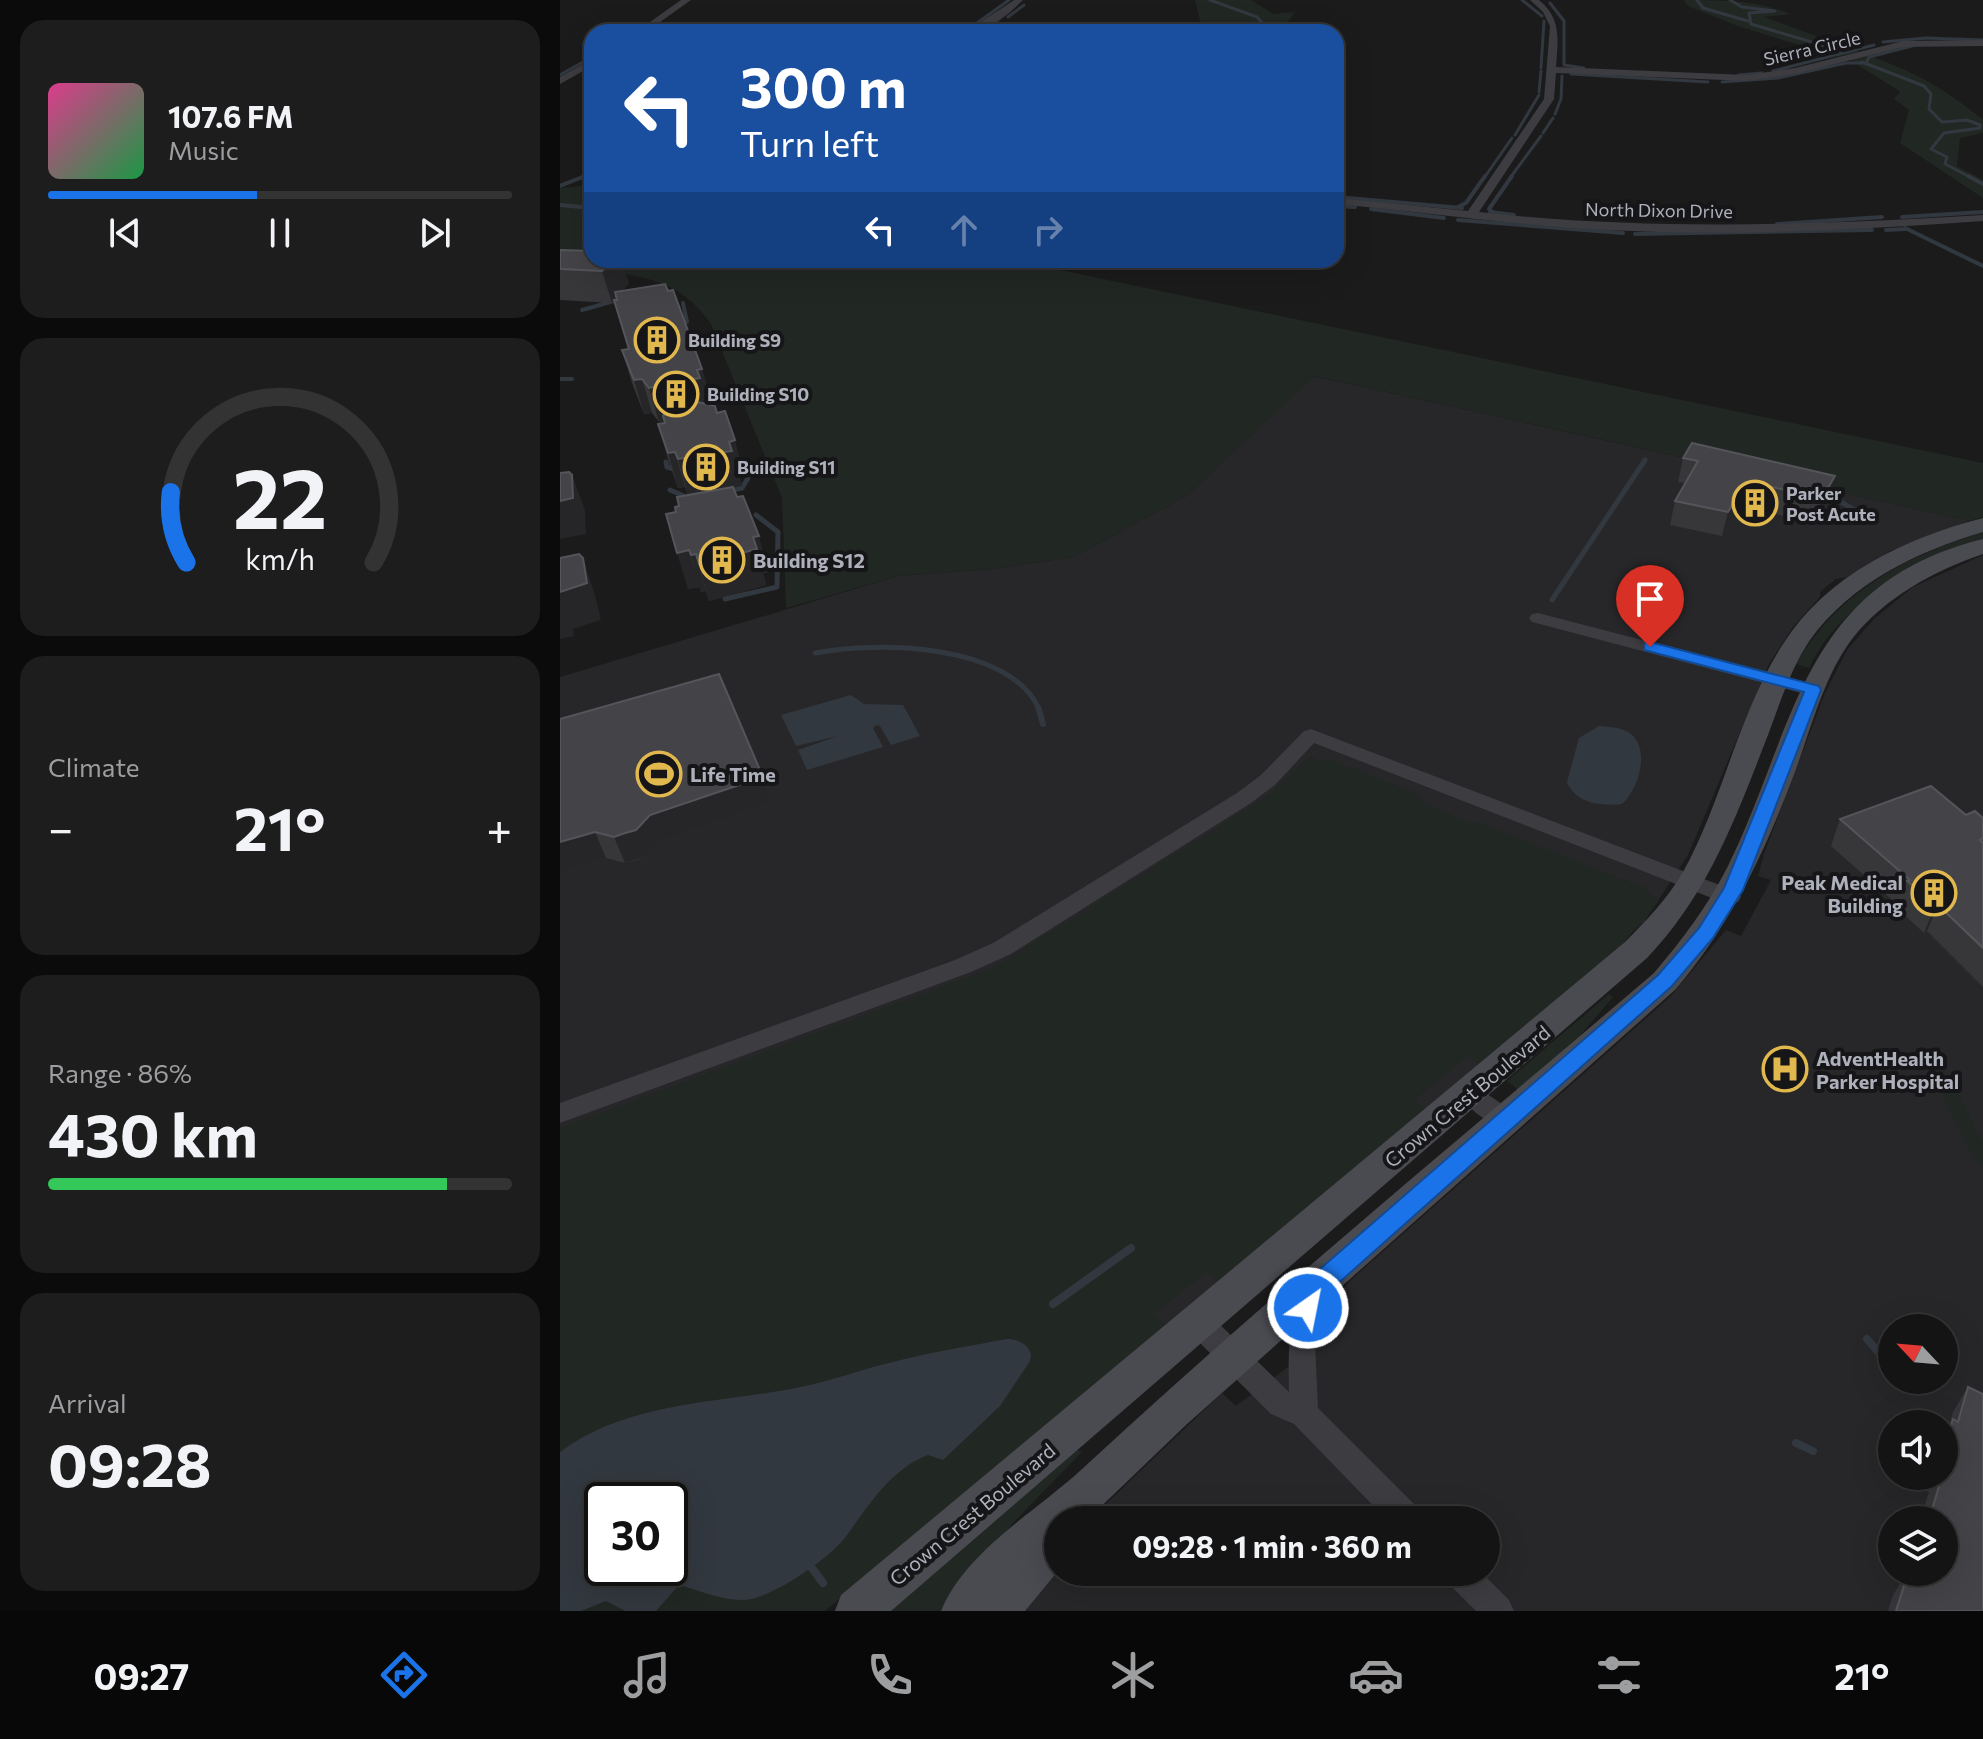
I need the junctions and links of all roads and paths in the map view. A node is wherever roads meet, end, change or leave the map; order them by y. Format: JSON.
{"nodes":[{"id":1,"x":687,"y":0,"type":"edge"},
{"id":2,"x":1019,"y":0,"type":"edge"},
{"id":3,"x":1534,"y":0,"type":"edge"},
{"id":4,"x":652,"y":24,"type":"edge"},
{"id":5,"x":986,"y":24,"type":"edge"},
{"id":6,"x":1983,"y":43,"type":"edge"},
{"id":7,"x":584,"y":67,"type":"edge"},
{"id":8,"x":1551,"y":70,"type":"junction"},
{"id":9,"x":560,"y":81,"type":"edge"},
{"id":10,"x":1344,"y":202,"type":"edge"},
{"id":11,"x":1471,"y":216,"type":"junction"},
{"id":12,"x":1983,"y":218,"type":"edge"},
{"id":13,"x":1983,"y":525,"type":"edge"},
{"id":14,"x":1983,"y":546,"type":"edge"},
{"id":15,"x":1538,"y":618,"type":"dead end"},
{"id":16,"x":1777,"y":680,"type":"junction"},
{"id":17,"x":1813,"y":690,"type":"junction"},
{"id":18,"x":1691,"y":883,"type":"junction"},
{"id":19,"x":1730,"y":897,"type":"junction"},
{"id":20,"x":1471,"y":1093,"type":"junction"},
{"id":21,"x":560,"y":1113,"type":"edge"},
{"id":22,"x":1506,"y":1120,"type":"junction"},
{"id":23,"x":1313,"y":1290,"type":"junction"},
{"id":24,"x":1198,"y":1322,"type":"junction"},
{"id":25,"x":1234,"y":1358,"type":"junction"},
{"id":26,"x":1304,"y":1414,"type":"junction"},
{"id":27,"x":1081,"y":1504,"type":"edge"},
{"id":28,"x":1394,"y":1506,"type":"edge"},
{"id":29,"x":1044,"y":1554,"type":"edge"},
{"id":30,"x":1473,"y":1586,"type":"edge"},
{"id":31,"x":857,"y":1611,"type":"edge"},
{"id":32,"x":963,"y":1611,"type":"edge"},
{"id":33,"x":997,"y":1611,"type":"edge"},
{"id":34,"x":1498,"y":1611,"type":"edge"}],
"edges":[{"from":1,"to":4,"type":"street"},
{"from":2,"to":5,"type":"street"},
{"from":3,"to":8,"type":"street"},
{"from":6,"to":8,"type":"street","name":"Sierra Circle"},
{"from":7,"to":9,"type":"street"},
{"from":8,"to":11,"type":"street"},
{"from":10,"to":11,"type":"street","name":"North Dixon Drive"},
{"from":11,"to":12,"type":"street","name":"North Dixon Drive"},
{"from":13,"to":16,"type":"main road","name":"Crown Crest Boulevard"},
{"from":14,"to":17,"type":"main road","name":"Crown Crest Boulevard"},
{"from":15,"to":16,"type":"street"},
{"from":16,"to":17,"type":"street"},
{"from":16,"to":18,"type":"main road","name":"Crown Crest Boulevard"},
{"from":17,"to":19,"type":"main road","name":"Crown Crest Boulevard"},
{"from":18,"to":19,"type":"street"},
{"from":18,"to":20,"type":"main road","name":"Crown Crest Boulevard"},
{"from":18,"to":21,"type":"street"},
{"from":19,"to":22,"type":"main road","name":"Crown Crest Boulevard"},
{"from":20,"to":22,"type":"street"},
{"from":20,"to":24,"type":"main road","name":"Crown Crest Boulevard"},
{"from":22,"to":23,"type":"main road","name":"Crown Crest Boulevard"},
{"from":23,"to":25,"type":"main road","name":"Crown Crest Boulevard"},
{"from":23,"to":26,"type":"street"},
{"from":24,"to":25,"type":"street"},
{"from":24,"to":31,"type":"main road","name":"Crown Crest Boulevard"},
{"from":25,"to":26,"type":"street"},
{"from":25,"to":27,"type":"main road","name":"Crown Crest Boulevard"},
{"from":26,"to":28,"type":"street"},
{"from":27,"to":32,"type":"main road","name":"Crown Crest Boulevard"},
{"from":29,"to":33,"type":"main road"},
{"from":30,"to":34,"type":"street"}]}
